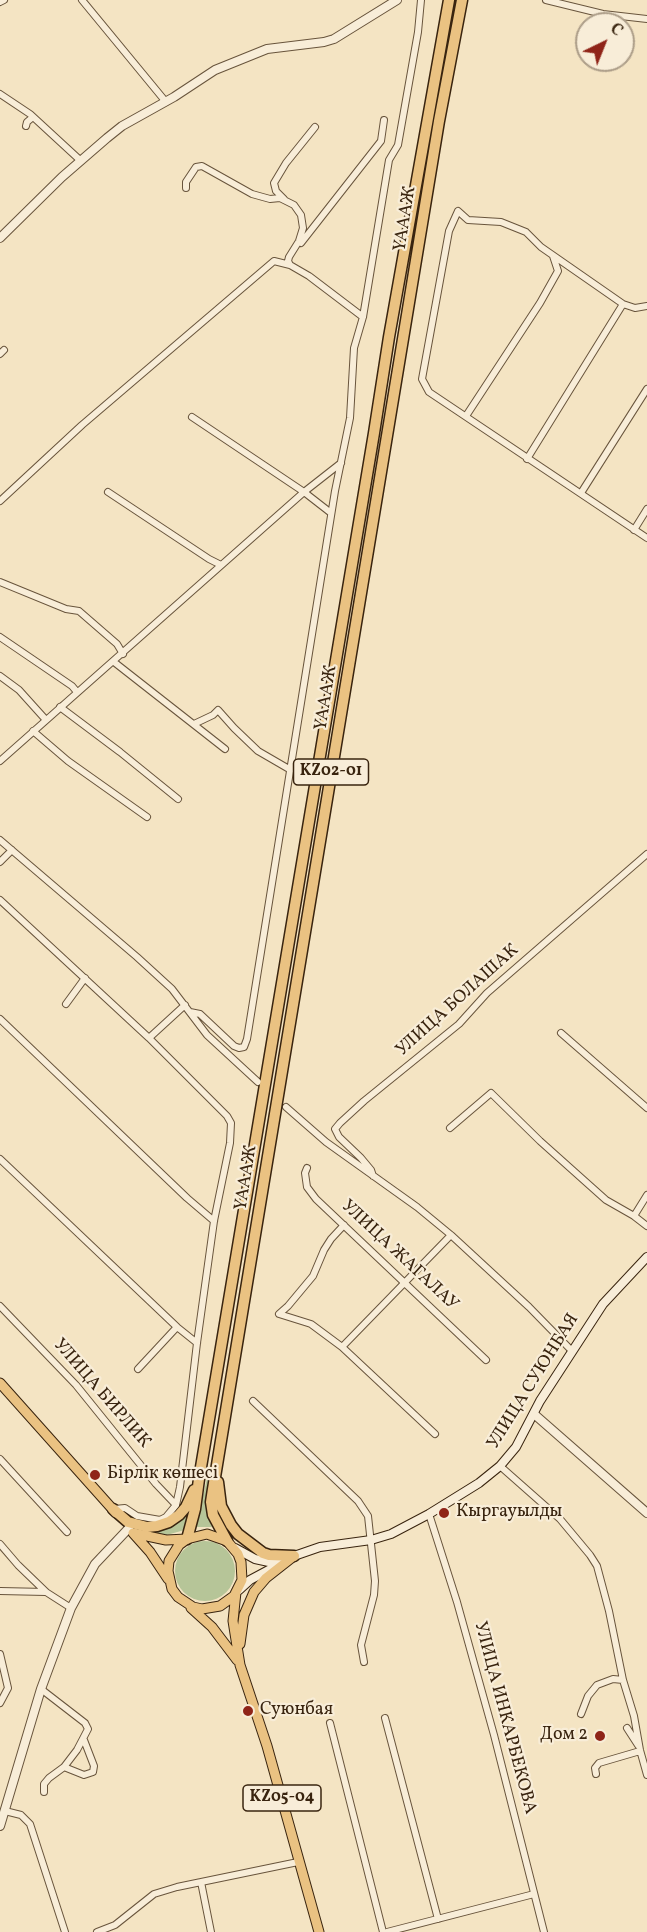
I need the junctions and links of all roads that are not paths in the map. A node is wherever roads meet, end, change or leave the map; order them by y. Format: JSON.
{"nodes":[{"id":1,"x":82,"y":0,"type":"edge"},
{"id":2,"x":397,"y":0,"type":"edge"},
{"id":3,"x":421,"y":0,"type":"edge"},
{"id":4,"x":449,"y":0,"type":"edge"},
{"id":5,"x":462,"y":0,"type":"edge"},
{"id":6,"x":546,"y":0,"type":"edge"},
{"id":7,"x":647,"y":19,"type":"edge"},
{"id":8,"x":0,"y":94,"type":"edge"},
{"id":9,"x":166,"y":102,"type":"junction"},
{"id":10,"x":33,"y":117,"type":"junction"},
{"id":11,"x":384,"y":120,"type":"dead end"},
{"id":12,"x":26,"y":126,"type":"dead end"},
{"id":13,"x":315,"y":128,"type":"dead end"},
{"id":14,"x":81,"y":161,"type":"junction"},
{"id":15,"x":186,"y":188,"type":"dead end"},
{"id":16,"x":284,"y":200,"type":"junction"},
{"id":17,"x":0,"y":238,"type":"edge"},
{"id":18,"x":293,"y":249,"type":"junction"},
{"id":19,"x":553,"y":256,"type":"junction"},
{"id":20,"x":291,"y":265,"type":"junction"},
{"id":21,"x":623,"y":304,"type":"junction"},
{"id":22,"x":647,"y":306,"type":"edge"},
{"id":23,"x":363,"y":317,"type":"junction"},
{"id":24,"x":647,"y":389,"type":"edge"},
{"id":25,"x":466,"y":416,"type":"junction"},
{"id":26,"x":192,"y":417,"type":"dead end"},
{"id":27,"x":527,"y":459,"type":"junction"},
{"id":28,"x":341,"y":462,"type":"junction"},
{"id":29,"x":108,"y":492,"type":"dead end"},
{"id":30,"x":304,"y":492,"type":"junction"},
{"id":31,"x":581,"y":493,"type":"junction"},
{"id":32,"x":0,"y":501,"type":"edge"},
{"id":33,"x":647,"y":509,"type":"edge"},
{"id":34,"x":331,"y":513,"type":"junction"},
{"id":35,"x":634,"y":530,"type":"junction"},
{"id":36,"x":647,"y":538,"type":"edge"},
{"id":37,"x":221,"y":565,"type":"junction"},
{"id":38,"x":0,"y":582,"type":"edge"},
{"id":39,"x":0,"y":637,"type":"edge"},
{"id":40,"x":123,"y":654,"type":"junction"},
{"id":41,"x":114,"y":662,"type":"junction"},
{"id":42,"x":0,"y":676,"type":"edge"},
{"id":43,"x":77,"y":692,"type":"junction"},
{"id":44,"x":60,"y":707,"type":"junction"},
{"id":45,"x":46,"y":720,"type":"junction"},
{"id":46,"x":194,"y":724,"type":"junction"},
{"id":47,"x":33,"y":731,"type":"junction"},
{"id":48,"x":225,"y":749,"type":"dead end"},
{"id":49,"x":0,"y":761,"type":"edge"},
{"id":50,"x":289,"y":769,"type":"junction"},
{"id":51,"x":178,"y":799,"type":"dead end"},
{"id":52,"x":147,"y":817,"type":"dead end"},
{"id":53,"x":0,"y":840,"type":"edge"},
{"id":54,"x":12,"y":850,"type":"junction"},
{"id":55,"x":647,"y":854,"type":"edge"},
{"id":56,"x":0,"y":862,"type":"edge"},
{"id":57,"x":0,"y":900,"type":"edge"},
{"id":58,"x":85,"y":978,"type":"junction"},
{"id":59,"x":66,"y":1004,"type":"dead end"},
{"id":60,"x":185,"y":1005,"type":"junction"},
{"id":61,"x":190,"y":1012,"type":"junction"},
{"id":62,"x":0,"y":1019,"type":"edge"},
{"id":63,"x":561,"y":1033,"type":"dead end"},
{"id":64,"x":149,"y":1038,"type":"junction"},
{"id":65,"x":258,"y":1082,"type":"dead end"},
{"id":66,"x":286,"y":1107,"type":"dead end"},
{"id":67,"x":647,"y":1108,"type":"edge"},
{"id":68,"x":450,"y":1128,"type":"dead end"},
{"id":69,"x":0,"y":1159,"type":"edge"},
{"id":70,"x":307,"y":1168,"type":"dead end"},
{"id":71,"x":373,"y":1176,"type":"junction"},
{"id":72,"x":647,"y":1195,"type":"edge"},
{"id":73,"x":634,"y":1216,"type":"junction"},
{"id":74,"x":214,"y":1221,"type":"junction"},
{"id":75,"x":344,"y":1225,"type":"junction"},
{"id":76,"x":647,"y":1226,"type":"edge"},
{"id":77,"x":451,"y":1235,"type":"junction"},
{"id":78,"x":647,"y":1257,"type":"edge"},
{"id":79,"x":406,"y":1283,"type":"junction"},
{"id":80,"x":0,"y":1306,"type":"edge"},
{"id":81,"x":177,"y":1328,"type":"junction"},
{"id":82,"x":197,"y":1343,"type":"junction"},
{"id":83,"x":342,"y":1347,"type":"junction"},
{"id":84,"x":572,"y":1351,"type":"junction"},
{"id":85,"x":486,"y":1360,"type":"dead end"},
{"id":86,"x":138,"y":1370,"type":"dead end"},
{"id":87,"x":0,"y":1383,"type":"edge"},
{"id":88,"x":253,"y":1401,"type":"dead end"},
{"id":89,"x":534,"y":1414,"type":"junction"},
{"id":90,"x":435,"y":1434,"type":"dead end"},
{"id":91,"x":0,"y":1459,"type":"edge"},
{"id":92,"x":218,"y":1460,"type":"junction"},
{"id":93,"x":500,"y":1466,"type":"junction"},
{"id":94,"x":199,"y":1479,"type":"junction"},
{"id":95,"x":176,"y":1505,"type":"junction"},
{"id":96,"x":113,"y":1509,"type":"junction"},
{"id":97,"x":647,"y":1513,"type":"edge"},
{"id":98,"x":429,"y":1514,"type":"junction"},
{"id":99,"x":131,"y":1530,"type":"junction"},
{"id":100,"x":67,"y":1532,"type":"dead end"},
{"id":101,"x":187,"y":1539,"type":"junction"},
{"id":102,"x":371,"y":1540,"type":"junction"},
{"id":103,"x":0,"y":1544,"type":"edge"},
{"id":104,"x":230,"y":1544,"type":"junction"},
{"id":105,"x":294,"y":1557,"type":"junction"},
{"id":106,"x":169,"y":1580,"type":"junction"},
{"id":107,"x":0,"y":1591,"type":"edge"},
{"id":108,"x":46,"y":1592,"type":"junction"},
{"id":109,"x":236,"y":1592,"type":"junction"},
{"id":110,"x":185,"y":1604,"type":"junction"},
{"id":111,"x":71,"y":1608,"type":"junction"},
{"id":112,"x":0,"y":1654,"type":"edge"},
{"id":113,"x":364,"y":1662,"type":"dead end"},
{"id":114,"x":240,"y":1665,"type":"junction"},
{"id":115,"x":623,"y":1680,"type":"junction"},
{"id":116,"x":41,"y":1689,"type":"junction"},
{"id":117,"x":0,"y":1703,"type":"edge"},
{"id":118,"x":581,"y":1714,"type":"dead end"},
{"id":119,"x":386,"y":1718,"type":"dead end"},
{"id":120,"x":330,"y":1723,"type":"dead end"},
{"id":121,"x":627,"y":1728,"type":"dead end"},
{"id":122,"x":84,"y":1740,"type":"junction"},
{"id":123,"x":640,"y":1750,"type":"junction"},
{"id":124,"x":64,"y":1767,"type":"junction"},
{"id":125,"x":596,"y":1774,"type":"dead end"},
{"id":126,"x":647,"y":1775,"type":"edge"},
{"id":127,"x":44,"y":1792,"type":"dead end"},
{"id":128,"x":5,"y":1811,"type":"junction"},
{"id":129,"x":0,"y":1826,"type":"edge"},
{"id":130,"x":298,"y":1862,"type":"junction"},
{"id":131,"x":201,"y":1882,"type":"junction"},
{"id":132,"x":534,"y":1894,"type":"junction"},
{"id":133,"x":438,"y":1919,"type":"junction"},
{"id":134,"x":65,"y":1932,"type":"edge"},
{"id":135,"x":97,"y":1932,"type":"edge"},
{"id":136,"x":211,"y":1932,"type":"edge"},
{"id":137,"x":319,"y":1932,"type":"edge"},
{"id":138,"x":385,"y":1932,"type":"edge"},
{"id":139,"x":544,"y":1932,"type":"edge"}],
"edges":[{"from":1,"to":9,"type":"street"},
{"from":2,"to":9,"type":"street"},
{"from":3,"to":23,"type":"street"},
{"from":4,"to":94,"type":"highway","name":"ҮАААЖ","number":"KZ02-01"},
{"from":5,"to":92,"type":"highway","name":"ҮАААЖ","number":"KZ02-01"},
{"from":6,"to":7,"type":"street"},
{"from":8,"to":10,"type":"street"},
{"from":9,"to":14,"type":"street"},
{"from":10,"to":12,"type":"street"},
{"from":10,"to":14,"type":"street"},
{"from":11,"to":18,"type":"street"},
{"from":13,"to":16,"type":"street"},
{"from":14,"to":17,"type":"street"},
{"from":15,"to":16,"type":"street"},
{"from":16,"to":18,"type":"street"},
{"from":18,"to":20,"type":"street"},
{"from":19,"to":21,"type":"street"},
{"from":19,"to":25,"type":"street"},
{"from":19,"to":25,"type":"street"},
{"from":20,"to":23,"type":"street"},
{"from":20,"to":32,"type":"street"},
{"from":21,"to":22,"type":"street"},
{"from":21,"to":27,"type":"street"},
{"from":23,"to":28,"type":"street"},
{"from":24,"to":31,"type":"street"},
{"from":25,"to":27,"type":"street"},
{"from":26,"to":30,"type":"street"},
{"from":27,"to":31,"type":"street"},
{"from":28,"to":30,"type":"street"},
{"from":28,"to":34,"type":"street"},
{"from":29,"to":37,"type":"street"},
{"from":30,"to":34,"type":"street"},
{"from":30,"to":37,"type":"street"},
{"from":31,"to":35,"type":"street"},
{"from":33,"to":35,"type":"street"},
{"from":34,"to":50,"type":"street"},
{"from":35,"to":36,"type":"street"},
{"from":37,"to":40,"type":"street"},
{"from":38,"to":40,"type":"street"},
{"from":39,"to":43,"type":"street"},
{"from":40,"to":41,"type":"street"},
{"from":41,"to":43,"type":"street"},
{"from":41,"to":46,"type":"street"},
{"from":42,"to":45,"type":"street"},
{"from":43,"to":44,"type":"street"},
{"from":44,"to":45,"type":"street"},
{"from":44,"to":51,"type":"street"},
{"from":45,"to":47,"type":"street"},
{"from":46,"to":48,"type":"street"},
{"from":46,"to":50,"type":"street"},
{"from":47,"to":49,"type":"street"},
{"from":47,"to":52,"type":"street"},
{"from":50,"to":61,"type":"street"},
{"from":53,"to":54,"type":"street"},
{"from":54,"to":56,"type":"street"},
{"from":54,"to":60,"type":"street"},
{"from":55,"to":71,"type":"street","name":"УЛИЦА БОЛАШАК"},
{"from":57,"to":58,"type":"street"},
{"from":58,"to":59,"type":"street"},
{"from":58,"to":64,"type":"street"},
{"from":60,"to":61,"type":"street"},
{"from":60,"to":64,"type":"street"},
{"from":61,"to":65,"type":"street"},
{"from":62,"to":74,"type":"street"},
{"from":63,"to":67,"type":"street"},
{"from":64,"to":74,"type":"street"},
{"from":66,"to":71,"type":"street"},
{"from":68,"to":73,"type":"street"},
{"from":69,"to":81,"type":"street"},
{"from":70,"to":75,"type":"street","name":"УЛИЦА ЖАГАЛАУ"},
{"from":71,"to":77,"type":"street"},
{"from":72,"to":73,"type":"street"},
{"from":73,"to":76,"type":"street"},
{"from":74,"to":82,"type":"street"},
{"from":75,"to":79,"type":"street","name":"УЛИЦА ЖАГАЛАУ"},
{"from":75,"to":83,"type":"street"},
{"from":77,"to":79,"type":"street"},
{"from":77,"to":84,"type":"street"},
{"from":78,"to":84,"type":"main road","name":"УЛИЦА СУЮНБАЯ"},
{"from":79,"to":83,"type":"street"},
{"from":79,"to":85,"type":"street","name":"УЛИЦА ЖАГАЛАУ"},
{"from":80,"to":95,"type":"street","name":"УЛИЦА БИРЛИК"},
{"from":81,"to":82,"type":"street"},
{"from":81,"to":86,"type":"street"},
{"from":82,"to":95,"type":"street"},
{"from":83,"to":90,"type":"street"},
{"from":84,"to":89,"type":"main road","name":"УЛИЦА СУЮНБАЯ"},
{"from":87,"to":96,"type":"main road"},
{"from":88,"to":102,"type":"street"},
{"from":89,"to":93,"type":"main road","name":"УЛИЦА СУЮНБАЯ"},
{"from":89,"to":97,"type":"street"},
{"from":91,"to":100,"type":"street"},
{"from":92,"to":104,"type":"highway","name":"ҮАААЖ","number":"KZ02-01"},
{"from":92,"to":105,"type":"highway"},
{"from":93,"to":98,"type":"main road","name":"УЛИЦА СУЮНБАЯ"},
{"from":93,"to":115,"type":"street"},
{"from":94,"to":96,"type":"highway"},
{"from":94,"to":101,"type":"highway","name":"ҮАААЖ","number":"KZ02-01"},
{"from":95,"to":96,"type":"street"},
{"from":96,"to":99,"type":"main road"},
{"from":98,"to":102,"type":"main road","name":"УЛИЦА СУЮНБАЯ"},
{"from":98,"to":132,"type":"street","name":"УЛИЦА ИНКАРБЕКОВА"},
{"from":99,"to":101,"type":"main road"},
{"from":99,"to":106,"type":"main road","number":"KZ05-04"},
{"from":99,"to":111,"type":"street"},
{"from":101,"to":104,"type":"main road"},
{"from":101,"to":106,"type":"main road"},
{"from":102,"to":105,"type":"main road","name":"УЛИЦА СУЮНБАЯ"},
{"from":102,"to":113,"type":"street"},
{"from":103,"to":108,"type":"street"},
{"from":104,"to":105,"type":"main road","name":"УЛИЦА СУЮНБАЯ"},
{"from":104,"to":109,"type":"main road","number":"KZ05-04"},
{"from":105,"to":109,"type":"main road"},
{"from":105,"to":114,"type":"main road"},
{"from":106,"to":110,"type":"main road","number":"KZ05-04"},
{"from":107,"to":108,"type":"street"},
{"from":108,"to":111,"type":"street"},
{"from":109,"to":110,"type":"main road"},
{"from":109,"to":114,"type":"main road","number":"KZ05-04"},
{"from":110,"to":114,"type":"main road","number":"KZ05-04"},
{"from":111,"to":116,"type":"street"},
{"from":112,"to":117,"type":"street"},
{"from":114,"to":130,"type":"main road","number":"KZ05-04"},
{"from":115,"to":118,"type":"street"},
{"from":115,"to":123,"type":"street"},
{"from":116,"to":122,"type":"street"},
{"from":116,"to":128,"type":"street"},
{"from":119,"to":133,"type":"street"},
{"from":120,"to":138,"type":"street"},
{"from":121,"to":123,"type":"street"},
{"from":122,"to":124,"type":"street"},
{"from":122,"to":124,"type":"street"},
{"from":123,"to":125,"type":"street"},
{"from":123,"to":126,"type":"street"},
{"from":124,"to":127,"type":"street"},
{"from":128,"to":129,"type":"street"},
{"from":128,"to":134,"type":"street"},
{"from":130,"to":131,"type":"street"},
{"from":130,"to":137,"type":"main road","number":"KZ05-04"},
{"from":131,"to":135,"type":"street"},
{"from":131,"to":136,"type":"street"},
{"from":132,"to":133,"type":"street"},
{"from":132,"to":139,"type":"street","name":"УЛИЦА ИНКАРБЕКОВА"},
{"from":133,"to":138,"type":"street"}]}
